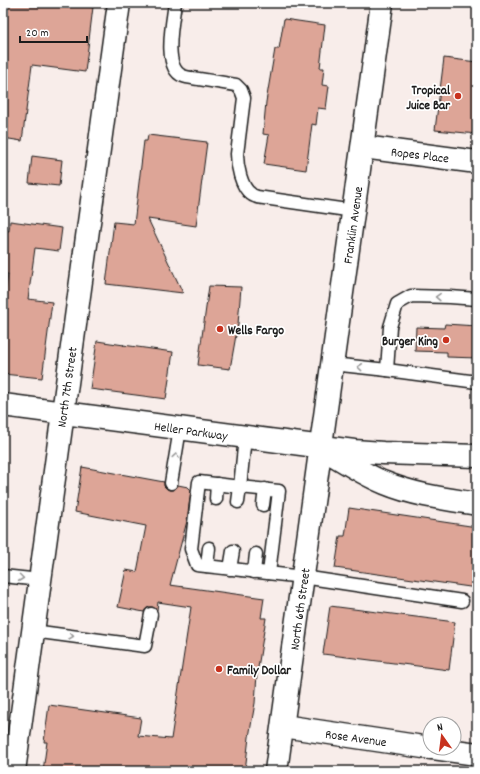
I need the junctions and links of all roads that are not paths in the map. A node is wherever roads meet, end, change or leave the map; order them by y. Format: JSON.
{"nodes":[{"id":1,"x":119,"y":3,"type":"edge"},
{"id":2,"x":175,"y":3,"type":"edge"},
{"id":3,"x":382,"y":3,"type":"edge"},
{"id":4,"x":363,"y":147,"type":"junction"},
{"id":5,"x":477,"y":162,"type":"edge"},
{"id":6,"x":354,"y":211,"type":"junction"},
{"id":7,"x":477,"y":299,"type":"edge"},
{"id":8,"x":332,"y":364,"type":"junction"},
{"id":9,"x":387,"y":370,"type":"junction"},
{"id":10,"x":477,"y":382,"type":"edge"},
{"id":11,"x":3,"y":406,"type":"edge"},
{"id":12,"x":62,"y":413,"type":"junction"},
{"id":13,"x":180,"y":429,"type":"junction"},
{"id":14,"x":245,"y":437,"type":"junction"},
{"id":15,"x":321,"y":448,"type":"junction"},
{"id":16,"x":477,"y":456,"type":"edge"},
{"id":17,"x":171,"y":483,"type":"dead end"},
{"id":18,"x":217,"y":484,"type":"junction"},
{"id":19,"x":240,"y":487,"type":"junction"},
{"id":20,"x":265,"y":489,"type":"junction"},
{"id":21,"x":216,"y":499,"type":"dead end"},
{"id":22,"x":238,"y":502,"type":"dead end"},
{"id":23,"x":477,"y":504,"type":"edge"},
{"id":24,"x":263,"y":505,"type":"dead end"},
{"id":25,"x":209,"y":548,"type":"dead end"},
{"id":26,"x":233,"y":551,"type":"dead end"},
{"id":27,"x":256,"y":554,"type":"dead end"},
{"id":28,"x":207,"y":566,"type":"junction"},
{"id":29,"x":230,"y":569,"type":"junction"},
{"id":30,"x":254,"y":572,"type":"junction"},
{"id":31,"x":269,"y":573,"type":"junction"},
{"id":32,"x":3,"y":576,"type":"edge"},
{"id":33,"x":303,"y":577,"type":"junction"},
{"id":34,"x":40,"y":580,"type":"junction"},
{"id":35,"x":462,"y":601,"type":"dead end"},
{"id":36,"x":151,"y":614,"type":"dead end"},
{"id":37,"x":33,"y":631,"type":"junction"},
{"id":38,"x":283,"y":726,"type":"junction"},
{"id":39,"x":422,"y":747,"type":"edge"},
{"id":40,"x":462,"y":752,"type":"edge"},
{"id":41,"x":477,"y":754,"type":"edge"},
{"id":42,"x":14,"y":771,"type":"edge"},
{"id":43,"x":276,"y":771,"type":"edge"}],
"edges":[{"from":1,"to":12,"type":"street","name":"North 7th Street"},
{"from":2,"to":6,"type":"lane"},
{"from":3,"to":4,"type":"street","name":"Franklin Avenue"},
{"from":4,"to":5,"type":"street","name":"Ropes Place"},
{"from":4,"to":6,"type":"street","name":"Franklin Avenue"},
{"from":6,"to":8,"type":"street","name":"Franklin Avenue"},
{"from":7,"to":9,"type":"lane","one_way":true},
{"from":9,"to":8,"type":"lane","one_way":true},
{"from":8,"to":15,"type":"street","name":"Franklin Avenue"},
{"from":9,"to":10,"type":"lane"},
{"from":11,"to":12,"type":"street","name":"Heller Parkway"},
{"from":12,"to":13,"type":"street","name":"Heller Parkway"},
{"from":12,"to":34,"type":"street","name":"North 7th Street"},
{"from":13,"to":14,"type":"street","name":"Heller Parkway"},
{"from":17,"to":13,"type":"lane","one_way":true},
{"from":14,"to":15,"type":"street","name":"Heller Parkway"},
{"from":14,"to":19,"type":"lane"},
{"from":15,"to":16,"type":"street","name":"Heller Parkway"},
{"from":15,"to":23,"type":"street","name":"Heller Parkway"},
{"from":15,"to":33,"type":"street","name":"North 6th Street"},
{"from":18,"to":19,"type":"lane"},
{"from":18,"to":21,"type":"lane"},
{"from":18,"to":28,"type":"lane"},
{"from":19,"to":20,"type":"lane"},
{"from":19,"to":22,"type":"lane"},
{"from":20,"to":24,"type":"lane"},
{"from":20,"to":31,"type":"lane"},
{"from":25,"to":28,"type":"lane"},
{"from":26,"to":29,"type":"lane"},
{"from":27,"to":30,"type":"lane"},
{"from":28,"to":29,"type":"lane"},
{"from":29,"to":30,"type":"lane"},
{"from":30,"to":31,"type":"lane"},
{"from":31,"to":33,"type":"lane"},
{"from":32,"to":34,"type":"lane","one_way":true},
{"from":33,"to":35,"type":"lane"},
{"from":33,"to":38,"type":"street","name":"North 6th Street"},
{"from":34,"to":37,"type":"street","name":"North 7th Street"},
{"from":37,"to":36,"type":"lane","one_way":true},
{"from":37,"to":42,"type":"street","name":"North 7th Street"},
{"from":38,"to":39,"type":"street","name":"Rose Avenue"},
{"from":38,"to":43,"type":"street","name":"North 6th Street"},
{"from":40,"to":41,"type":"street"}]}
